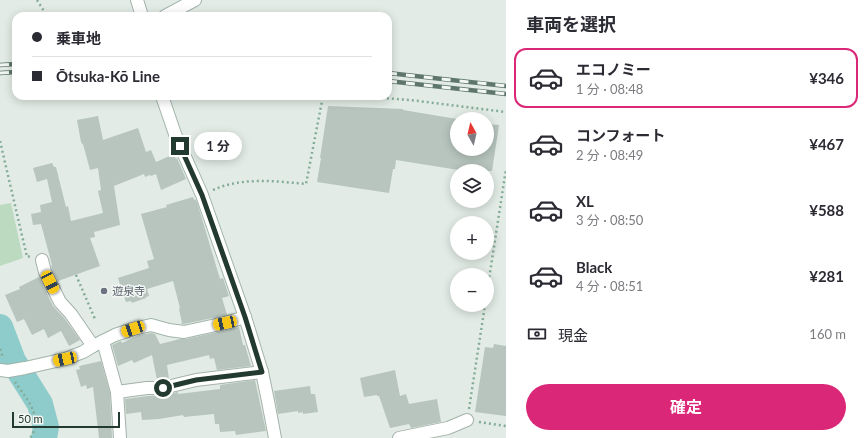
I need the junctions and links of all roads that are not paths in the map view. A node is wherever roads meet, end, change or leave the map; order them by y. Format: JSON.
{"nodes":[{"id":1,"x":136,"y":0,"type":"edge"},
{"id":2,"x":195,"y":0,"type":"edge"},
{"id":3,"x":140,"y":12,"type":"edge"},
{"id":4,"x":172,"y":12,"type":"edge"},
{"id":5,"x":163,"y":100,"type":"edge"},
{"id":6,"x":42,"y":260,"type":"road end"},
{"id":7,"x":245,"y":317,"type":"junction"},
{"id":8,"x":98,"y":344,"type":"junction"},
{"id":9,"x":6,"y":370,"type":"edge"},
{"id":10,"x":262,"y":372,"type":"junction"},
{"id":11,"x":117,"y":392,"type":"junction"},
{"id":12,"x":467,"y":420,"type":"road end"},
{"id":13,"x":120,"y":438,"type":"edge"},
{"id":14,"x":275,"y":438,"type":"edge"},
{"id":15,"x":399,"y":438,"type":"edge"}],
"edges":[{"from":1,"to":3,"type":"street"},
{"from":2,"to":4,"type":"street"},
{"from":5,"to":7,"type":"street"},
{"from":6,"to":8,"type":"street"},
{"from":7,"to":8,"type":"street"},
{"from":7,"to":10,"type":"street"},
{"from":8,"to":9,"type":"street"},
{"from":8,"to":11,"type":"street"},
{"from":10,"to":11,"type":"street"},
{"from":10,"to":14,"type":"street"},
{"from":11,"to":13,"type":"street"},
{"from":12,"to":15,"type":"street"}]}
